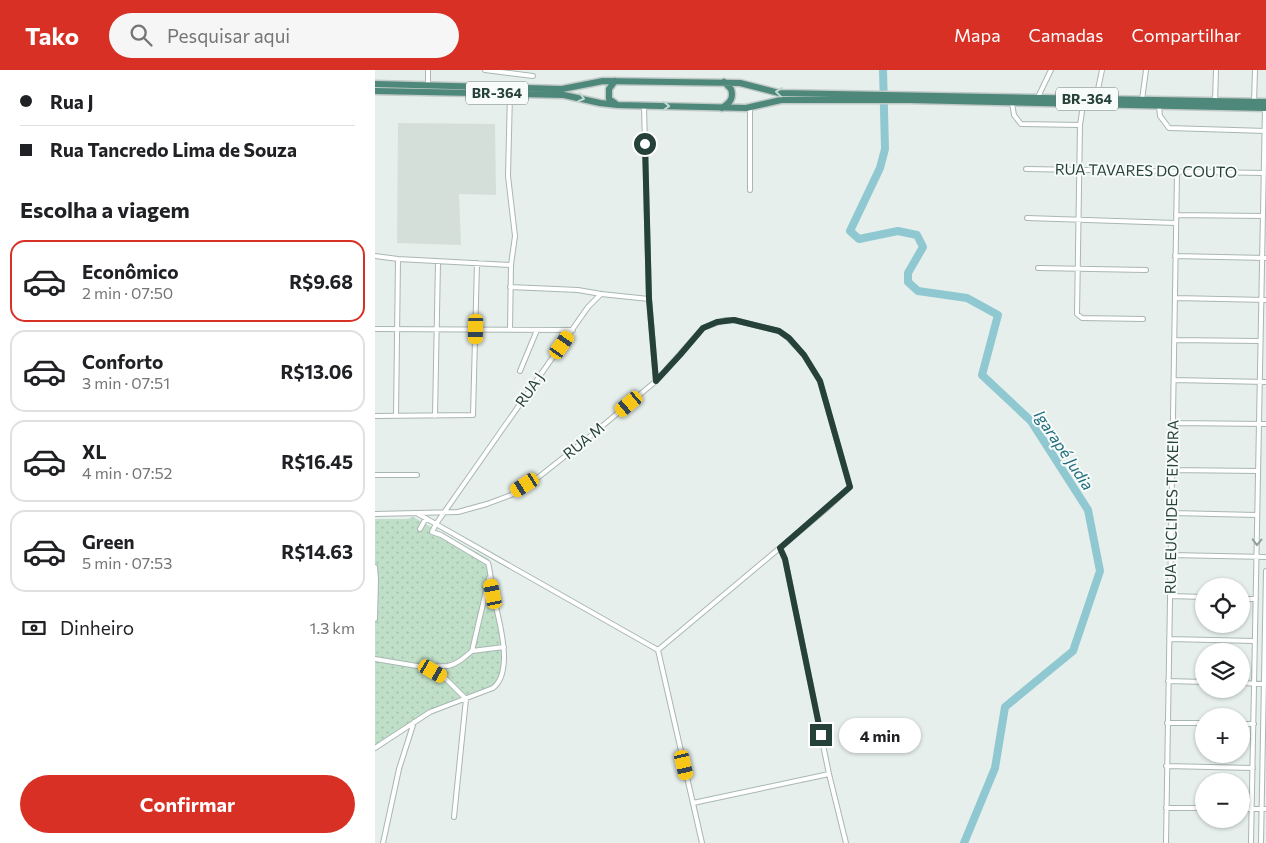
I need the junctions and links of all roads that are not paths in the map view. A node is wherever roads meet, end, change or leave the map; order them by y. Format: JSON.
{"nodes":[{"id":1,"x":428,"y":70,"type":"edge"},
{"id":2,"x":485,"y":70,"type":"edge"},
{"id":3,"x":1051,"y":70,"type":"edge"},
{"id":4,"x":1102,"y":70,"type":"edge"},
{"id":5,"x":1146,"y":70,"type":"edge"},
{"id":6,"x":1216,"y":70,"type":"edge"},
{"id":7,"x":1255,"y":70,"type":"edge"},
{"id":8,"x":533,"y":76,"type":"dead end"},
{"id":9,"x":615,"y":81,"type":"junction"},
{"id":10,"x":724,"y":82,"type":"junction"},
{"id":11,"x":375,"y":84,"type":"edge"},
{"id":12,"x":428,"y":86,"type":"junction"},
{"id":13,"x":375,"y":91,"type":"edge"},
{"id":14,"x":510,"y":93,"type":"junction"},
{"id":15,"x":845,"y":97,"type":"junction"},
{"id":16,"x":909,"y":98,"type":"junction"},
{"id":17,"x":1037,"y":99,"type":"junction"},
{"id":18,"x":1096,"y":99,"type":"junction"},
{"id":19,"x":1142,"y":100,"type":"junction"},
{"id":20,"x":1215,"y":102,"type":"junction"},
{"id":21,"x":1254,"y":102,"type":"junction"},
{"id":22,"x":1011,"y":104,"type":"junction"},
{"id":23,"x":618,"y":105,"type":"junction"},
{"id":24,"x":1083,"y":105,"type":"junction"},
{"id":25,"x":644,"y":106,"type":"junction"},
{"id":26,"x":1159,"y":106,"type":"junction"},
{"id":27,"x":1266,"y":106,"type":"edge"},
{"id":28,"x":722,"y":108,"type":"junction"},
{"id":29,"x":750,"y":108,"type":"junction"},
{"id":30,"x":1080,"y":125,"type":"junction"},
{"id":31,"x":1265,"y":131,"type":"edge"},
{"id":32,"x":1026,"y":169,"type":"dead end"},
{"id":33,"x":1079,"y":169,"type":"junction"},
{"id":34,"x":1177,"y":172,"type":"junction"},
{"id":35,"x":1265,"y":173,"type":"edge"},
{"id":36,"x":750,"y":190,"type":"dead end"},
{"id":37,"x":1176,"y":215,"type":"junction"},
{"id":38,"x":1263,"y":216,"type":"junction"},
{"id":39,"x":1027,"y":218,"type":"dead end"},
{"id":40,"x":1079,"y":219,"type":"junction"},
{"id":41,"x":1176,"y":222,"type":"junction"},
{"id":42,"x":375,"y":256,"type":"edge"},
{"id":43,"x":1175,"y":256,"type":"junction"},
{"id":44,"x":1264,"y":258,"type":"edge"},
{"id":45,"x":398,"y":260,"type":"junction"},
{"id":46,"x":438,"y":262,"type":"junction"},
{"id":47,"x":477,"y":263,"type":"junction"},
{"id":48,"x":511,"y":265,"type":"junction"},
{"id":49,"x":1039,"y":268,"type":"dead end"},
{"id":50,"x":1078,"y":269,"type":"junction"},
{"id":51,"x":1146,"y":270,"type":"dead end"},
{"id":52,"x":510,"y":287,"type":"junction"},
{"id":53,"x":601,"y":294,"type":"junction"},
{"id":54,"x":1175,"y":298,"type":"junction"},
{"id":55,"x":649,"y":299,"type":"junction"},
{"id":56,"x":1264,"y":299,"type":"edge"},
{"id":57,"x":1143,"y":319,"type":"dead end"},
{"id":58,"x":375,"y":329,"type":"edge"},
{"id":59,"x":397,"y":329,"type":"junction"},
{"id":60,"x":437,"y":329,"type":"junction"},
{"id":61,"x":476,"y":329,"type":"junction"},
{"id":62,"x":510,"y":330,"type":"junction"},
{"id":63,"x":537,"y":330,"type":"junction"},
{"id":64,"x":573,"y":330,"type":"junction"},
{"id":65,"x":1175,"y":340,"type":"junction"},
{"id":66,"x":1261,"y":341,"type":"junction"},
{"id":67,"x":519,"y":372,"type":"dead end"},
{"id":68,"x":1174,"y":380,"type":"junction"},
{"id":69,"x":656,"y":381,"type":"junction"},
{"id":70,"x":1260,"y":382,"type":"junction"},
{"id":71,"x":1266,"y":382,"type":"edge"},
{"id":72,"x":375,"y":416,"type":"edge"},
{"id":73,"x":396,"y":416,"type":"junction"},
{"id":74,"x":435,"y":416,"type":"junction"},
{"id":75,"x":1173,"y":423,"type":"junction"},
{"id":76,"x":1259,"y":424,"type":"junction"},
{"id":77,"x":1266,"y":424,"type":"edge"},
{"id":78,"x":1172,"y":470,"type":"junction"},
{"id":79,"x":1258,"y":471,"type":"junction"},
{"id":80,"x":375,"y":474,"type":"edge"},
{"id":81,"x":417,"y":474,"type":"dead end"},
{"id":82,"x":1172,"y":512,"type":"junction"},
{"id":83,"x":443,"y":513,"type":"junction"},
{"id":84,"x":375,"y":514,"type":"edge"},
{"id":85,"x":417,"y":514,"type":"junction"},
{"id":86,"x":1257,"y":515,"type":"junction"},
{"id":87,"x":426,"y":518,"type":"junction"},
{"id":88,"x":436,"y":524,"type":"junction"},
{"id":89,"x":420,"y":529,"type":"dead end"},
{"id":90,"x":780,"y":548,"type":"junction"},
{"id":91,"x":1171,"y":556,"type":"junction"},
{"id":92,"x":1257,"y":557,"type":"junction"},
{"id":93,"x":1266,"y":558,"type":"edge"},
{"id":94,"x":375,"y":568,"type":"edge"},
{"id":95,"x":1266,"y":571,"type":"edge"},
{"id":96,"x":490,"y":576,"type":"junction"},
{"id":97,"x":1170,"y":596,"type":"junction"},
{"id":98,"x":1195,"y":597,"type":"edge"},
{"id":99,"x":1266,"y":598,"type":"edge"},
{"id":100,"x":1250,"y":599,"type":"edge"},
{"id":101,"x":1256,"y":599,"type":"junction"},
{"id":102,"x":375,"y":619,"type":"edge"},
{"id":103,"x":1169,"y":639,"type":"junction"},
{"id":104,"x":1255,"y":641,"type":"junction"},
{"id":105,"x":1265,"y":641,"type":"edge"},
{"id":106,"x":504,"y":648,"type":"junction"},
{"id":107,"x":658,"y":650,"type":"junction"},
{"id":108,"x":472,"y":651,"type":"junction"},
{"id":109,"x":375,"y":659,"type":"edge"},
{"id":110,"x":423,"y":666,"type":"junction"},
{"id":111,"x":1168,"y":681,"type":"junction"},
{"id":112,"x":1195,"y":682,"type":"edge"},
{"id":113,"x":1250,"y":683,"type":"edge"},
{"id":114,"x":1254,"y":683,"type":"junction"},
{"id":115,"x":1265,"y":684,"type":"edge"},
{"id":116,"x":466,"y":699,"type":"junction"},
{"id":117,"x":414,"y":722,"type":"junction"},
{"id":118,"x":1167,"y":723,"type":"junction"},
{"id":119,"x":1195,"y":723,"type":"edge"},
{"id":120,"x":1250,"y":724,"type":"edge"},
{"id":121,"x":1254,"y":724,"type":"junction"},
{"id":122,"x":1264,"y":725,"type":"edge"},
{"id":123,"x":375,"y":748,"type":"edge"},
{"id":124,"x":1166,"y":766,"type":"junction"},
{"id":125,"x":1264,"y":767,"type":"edge"},
{"id":126,"x":1253,"y":768,"type":"junction"},
{"id":127,"x":829,"y":774,"type":"junction"},
{"id":128,"x":693,"y":803,"type":"junction"},
{"id":129,"x":1166,"y":808,"type":"junction"},
{"id":130,"x":1195,"y":808,"type":"edge"},
{"id":131,"x":1252,"y":809,"type":"junction"},
{"id":132,"x":1264,"y":809,"type":"edge"},
{"id":133,"x":454,"y":817,"type":"dead end"},
{"id":134,"x":383,"y":843,"type":"edge"},
{"id":135,"x":702,"y":843,"type":"edge"},
{"id":136,"x":846,"y":843,"type":"edge"},
{"id":137,"x":1166,"y":843,"type":"edge"},
{"id":138,"x":1251,"y":843,"type":"edge"},
{"id":139,"x":1261,"y":843,"type":"edge"}],
"edges":[{"from":1,"to":12,"type":"street"},
{"from":2,"to":8,"type":"street"},
{"from":3,"to":17,"type":"street"},
{"from":4,"to":18,"type":"street"},
{"from":5,"to":19,"type":"street"},
{"from":6,"to":20,"type":"street"},
{"from":7,"to":21,"type":"street"},
{"from":9,"to":10,"type":"highway","number":"BR-364"},
{"from":9,"to":12,"type":"highway","number":"BR-364"},
{"from":9,"to":23,"type":"highway"},
{"from":15,"to":10,"type":"highway","number":"BR-364","one_way":true},
{"from":10,"to":28,"type":"highway"},
{"from":11,"to":12,"type":"highway","number":"BR-364"},
{"from":13,"to":14,"type":"highway","number":"BR-364"},
{"from":14,"to":23,"type":"highway","number":"BR-364","one_way":true},
{"from":14,"to":48,"type":"street"},
{"from":15,"to":16,"type":"highway","number":"BR-364"},
{"from":15,"to":29,"type":"highway","number":"BR-364"},
{"from":16,"to":17,"type":"highway","number":"BR-364"},
{"from":16,"to":22,"type":"highway","number":"BR-364"},
{"from":17,"to":18,"type":"highway","number":"BR-364"},
{"from":18,"to":19,"type":"highway","number":"BR-364"},
{"from":19,"to":20,"type":"highway","number":"BR-364"},
{"from":20,"to":21,"type":"highway","number":"BR-364"},
{"from":21,"to":27,"type":"highway","number":"BR-364"},
{"from":22,"to":24,"type":"highway","number":"BR-364"},
{"from":22,"to":30,"type":"street"},
{"from":23,"to":25,"type":"highway","number":"BR-364"},
{"from":24,"to":26,"type":"highway","number":"BR-364"},
{"from":24,"to":30,"type":"street"},
{"from":25,"to":28,"type":"highway","number":"BR-364","one_way":true},
{"from":25,"to":55,"type":"street"},
{"from":26,"to":27,"type":"highway","number":"BR-364"},
{"from":26,"to":31,"type":"street"},
{"from":27,"to":31,"type":"street"},
{"from":28,"to":29,"type":"highway","number":"BR-364"},
{"from":29,"to":36,"type":"street"},
{"from":30,"to":33,"type":"street"},
{"from":31,"to":35,"type":"street"},
{"from":32,"to":33,"type":"street","name":"RUA TAVARES DO COUTO"},
{"from":33,"to":34,"type":"street","name":"RUA TAVARES DO COUTO"},
{"from":33,"to":40,"type":"street"},
{"from":34,"to":35,"type":"street","name":"RUA TAVARES DO COUTO"},
{"from":34,"to":37,"type":"street","name":"RUA EUCLIDES TEIXEIRA"},
{"from":35,"to":38,"type":"street"},
{"from":37,"to":38,"type":"street"},
{"from":37,"to":41,"type":"street","name":"RUA EUCLIDES TEIXEIRA"},
{"from":38,"to":44,"type":"street"},
{"from":39,"to":40,"type":"street"},
{"from":40,"to":41,"type":"street"},
{"from":40,"to":50,"type":"street"},
{"from":41,"to":43,"type":"street","name":"RUA EUCLIDES TEIXEIRA"},
{"from":42,"to":45,"type":"street"},
{"from":43,"to":44,"type":"street"},
{"from":43,"to":54,"type":"street","name":"RUA EUCLIDES TEIXEIRA"},
{"from":44,"to":56,"type":"street"},
{"from":45,"to":46,"type":"street"},
{"from":45,"to":59,"type":"street"},
{"from":46,"to":47,"type":"street"},
{"from":46,"to":60,"type":"street"},
{"from":47,"to":48,"type":"street"},
{"from":47,"to":61,"type":"street"},
{"from":48,"to":52,"type":"street"},
{"from":49,"to":50,"type":"street"},
{"from":50,"to":51,"type":"street"},
{"from":50,"to":57,"type":"street"},
{"from":52,"to":53,"type":"street"},
{"from":52,"to":62,"type":"street"},
{"from":53,"to":55,"type":"street"},
{"from":53,"to":64,"type":"street","name":"RUA J"},
{"from":54,"to":56,"type":"street"},
{"from":54,"to":65,"type":"street","name":"RUA EUCLIDES TEIXEIRA"},
{"from":55,"to":69,"type":"street"},
{"from":56,"to":66,"type":"street"},
{"from":58,"to":59,"type":"street"},
{"from":59,"to":60,"type":"street"},
{"from":59,"to":73,"type":"street"},
{"from":60,"to":61,"type":"street"},
{"from":60,"to":74,"type":"street"},
{"from":61,"to":62,"type":"street"},
{"from":61,"to":74,"type":"street"},
{"from":62,"to":63,"type":"street"},
{"from":63,"to":64,"type":"street"},
{"from":63,"to":67,"type":"street","name":"RUA J"},
{"from":64,"to":83,"type":"street","name":"RUA J"},
{"from":65,"to":66,"type":"street"},
{"from":65,"to":68,"type":"street","name":"RUA EUCLIDES TEIXEIRA"},
{"from":66,"to":70,"type":"street"},
{"from":68,"to":70,"type":"street"},
{"from":68,"to":75,"type":"street","name":"RUA EUCLIDES TEIXEIRA"},
{"from":69,"to":83,"type":"street","name":"RUA M"},
{"from":69,"to":90,"type":"street","name":"RUA M"},
{"from":70,"to":71,"type":"street"},
{"from":70,"to":76,"type":"street"},
{"from":72,"to":73,"type":"street"},
{"from":73,"to":74,"type":"street"},
{"from":75,"to":76,"type":"street"},
{"from":75,"to":78,"type":"street","name":"RUA EUCLIDES TEIXEIRA"},
{"from":76,"to":77,"type":"street"},
{"from":76,"to":79,"type":"street"},
{"from":78,"to":79,"type":"street"},
{"from":78,"to":82,"type":"street","name":"RUA EUCLIDES TEIXEIRA"},
{"from":79,"to":86,"type":"street"},
{"from":80,"to":81,"type":"street"},
{"from":82,"to":86,"type":"street"},
{"from":82,"to":91,"type":"street","name":"RUA EUCLIDES TEIXEIRA"},
{"from":83,"to":85,"type":"street","name":"RUA M"},
{"from":83,"to":88,"type":"street"},
{"from":84,"to":85,"type":"street","name":"RUA M"},
{"from":85,"to":87,"type":"street"},
{"from":86,"to":92,"type":"street","one_way":true},
{"from":87,"to":88,"type":"street"},
{"from":87,"to":89,"type":"street"},
{"from":88,"to":96,"type":"street"},
{"from":88,"to":107,"type":"street"},
{"from":90,"to":107,"type":"street"},
{"from":90,"to":127,"type":"street"},
{"from":91,"to":92,"type":"street"},
{"from":91,"to":97,"type":"street","name":"RUA EUCLIDES TEIXEIRA"},
{"from":92,"to":93,"type":"street"},
{"from":92,"to":101,"type":"street"},
{"from":94,"to":102,"type":"street"},
{"from":95,"to":99,"type":"street"},
{"from":96,"to":106,"type":"street"},
{"from":96,"to":108,"type":"street"},
{"from":97,"to":98,"type":"street"},
{"from":97,"to":103,"type":"street","name":"RUA EUCLIDES TEIXEIRA"},
{"from":99,"to":105,"type":"street"},
{"from":100,"to":101,"type":"street"},
{"from":101,"to":104,"type":"street"},
{"from":103,"to":104,"type":"street"},
{"from":103,"to":111,"type":"street","name":"RUA EUCLIDES TEIXEIRA"},
{"from":104,"to":114,"type":"street"},
{"from":105,"to":115,"type":"street"},
{"from":106,"to":108,"type":"street"},
{"from":106,"to":116,"type":"street"},
{"from":107,"to":128,"type":"street"},
{"from":108,"to":110,"type":"street"},
{"from":109,"to":110,"type":"street"},
{"from":110,"to":116,"type":"street"},
{"from":111,"to":112,"type":"street"},
{"from":111,"to":118,"type":"street","name":"RUA EUCLIDES TEIXEIRA"},
{"from":113,"to":114,"type":"street"},
{"from":114,"to":115,"type":"street"},
{"from":114,"to":121,"type":"street"},
{"from":115,"to":122,"type":"street"},
{"from":116,"to":117,"type":"street"},
{"from":116,"to":133,"type":"street"},
{"from":117,"to":123,"type":"street"},
{"from":117,"to":134,"type":"street"},
{"from":118,"to":119,"type":"street"},
{"from":118,"to":124,"type":"street","name":"RUA EUCLIDES TEIXEIRA"},
{"from":120,"to":121,"type":"street"},
{"from":121,"to":126,"type":"street"},
{"from":122,"to":125,"type":"street"},
{"from":124,"to":126,"type":"street"},
{"from":124,"to":129,"type":"street","name":"RUA EUCLIDES TEIXEIRA"},
{"from":125,"to":132,"type":"street"},
{"from":126,"to":131,"type":"street"},
{"from":127,"to":128,"type":"street"},
{"from":127,"to":136,"type":"street"},
{"from":128,"to":135,"type":"street"},
{"from":129,"to":130,"type":"street"},
{"from":129,"to":137,"type":"street","name":"RUA EUCLIDES TEIXEIRA"},
{"from":131,"to":132,"type":"street"},
{"from":131,"to":138,"type":"street"},
{"from":132,"to":139,"type":"street"}]}
